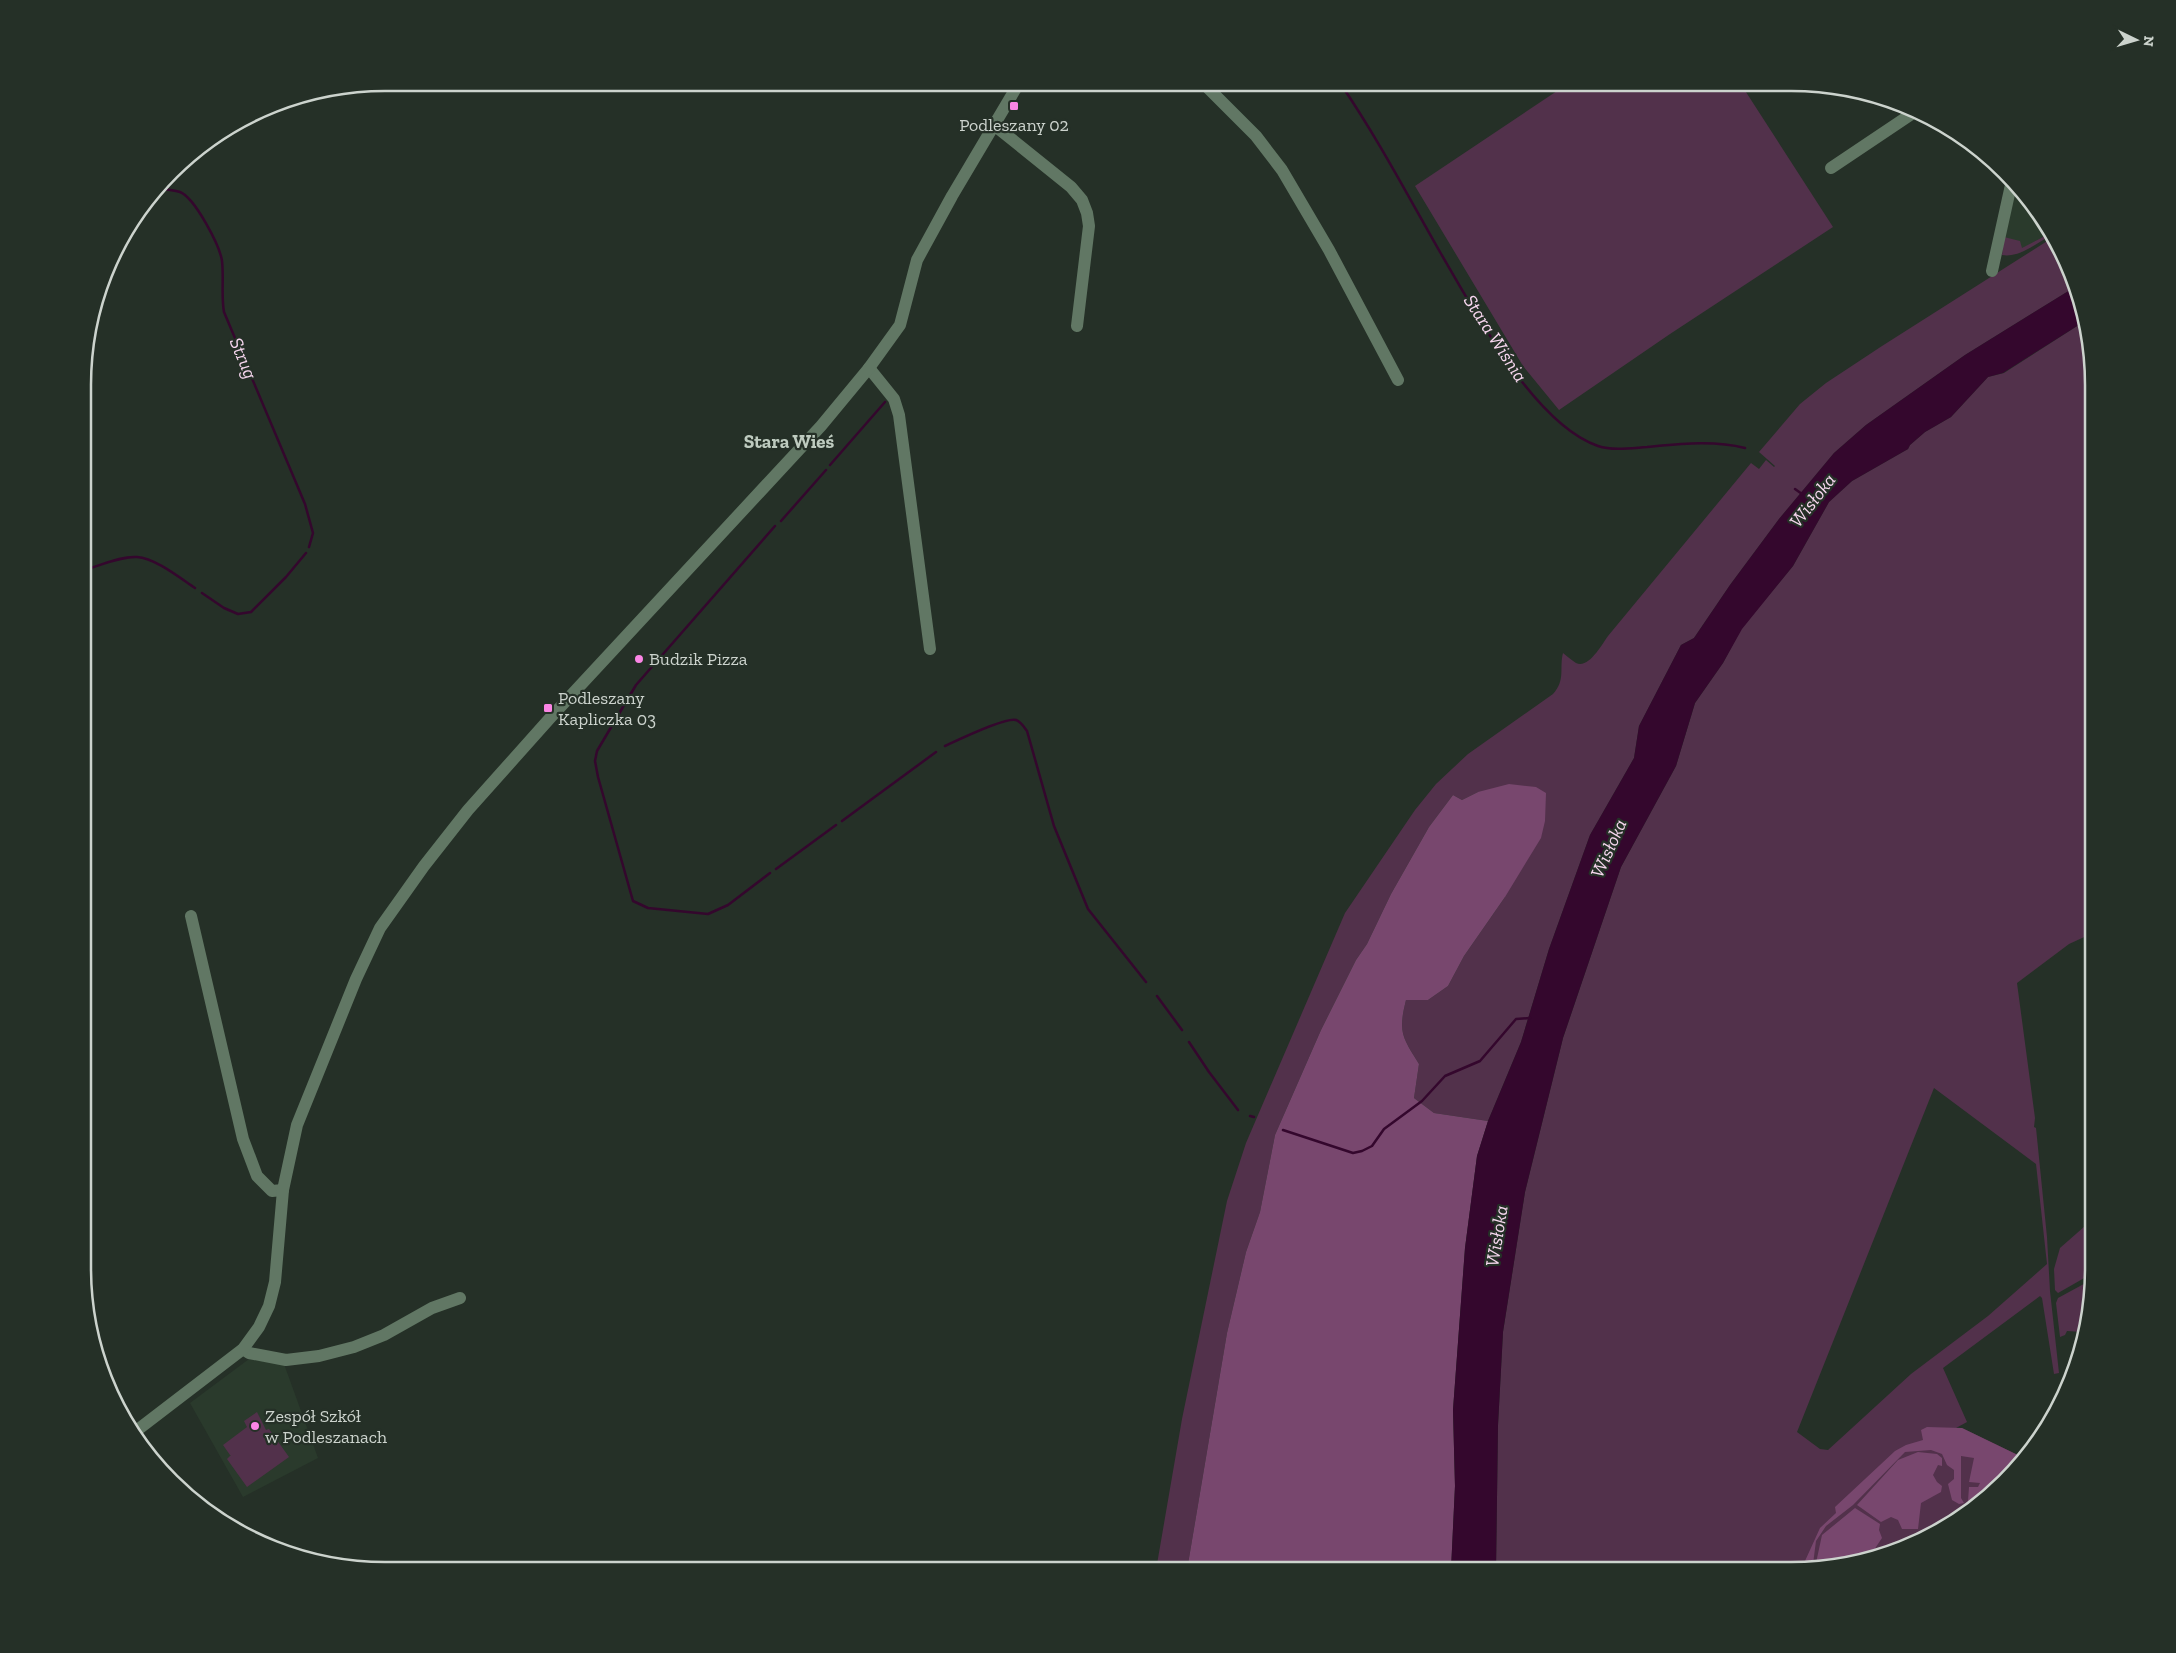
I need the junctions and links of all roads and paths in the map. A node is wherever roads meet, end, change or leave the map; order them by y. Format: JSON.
{"nodes":[{"id":1,"x":1014,"y":91,"type":"edge"},
{"id":2,"x":1212,"y":91,"type":"edge"},
{"id":3,"x":1908,"y":116,"type":"edge"},
{"id":4,"x":994,"y":125,"type":"junction"},
{"id":5,"x":1831,"y":168,"type":"dead end"},
{"id":6,"x":2010,"y":189,"type":"edge"},
{"id":7,"x":1992,"y":271,"type":"dead end"},
{"id":8,"x":1077,"y":326,"type":"dead end"},
{"id":9,"x":869,"y":368,"type":"junction"},
{"id":10,"x":1398,"y":380,"type":"dead end"},
{"id":11,"x":930,"y":649,"type":"dead end"},
{"id":12,"x":191,"y":916,"type":"dead end"},
{"id":13,"x":283,"y":1190,"type":"junction"},
{"id":14,"x":460,"y":1298,"type":"dead end"},
{"id":15,"x":243,"y":1349,"type":"junction"},
{"id":16,"x":139,"y":1428,"type":"edge"}],
"edges":[{"from":1,"to":4,"type":"street"},
{"from":2,"to":10,"type":"street"},
{"from":3,"to":5,"type":"street"},
{"from":4,"to":8,"type":"street"},
{"from":4,"to":9,"type":"street"},
{"from":6,"to":7,"type":"street"},
{"from":9,"to":11,"type":"street"},
{"from":9,"to":13,"type":"street"},
{"from":12,"to":13,"type":"street"},
{"from":13,"to":15,"type":"street"},
{"from":14,"to":15,"type":"street"},
{"from":15,"to":16,"type":"street"}]}
